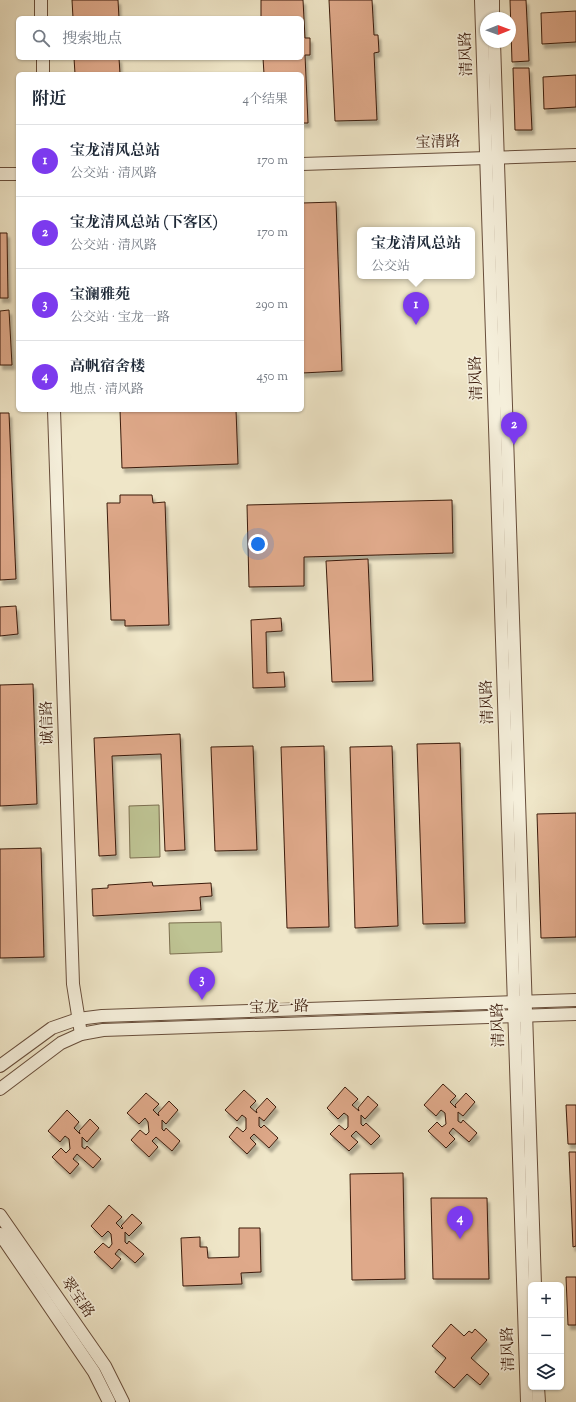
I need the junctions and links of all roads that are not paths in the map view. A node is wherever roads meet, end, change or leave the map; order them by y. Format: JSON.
{"nodes":[{"id":1,"x":41,"y":0,"type":"edge"},
{"id":2,"x":481,"y":0,"type":"edge"},
{"id":3,"x":493,"y":0,"type":"edge"},
{"id":4,"x":493,"y":12,"type":"edge"},
{"id":5,"x":41,"y":16,"type":"edge"},
{"id":6,"x":494,"y":48,"type":"edge"},
{"id":7,"x":43,"y":60,"type":"edge"},
{"id":8,"x":43,"y":72,"type":"edge"},
{"id":9,"x":576,"y":155,"type":"edge"},
{"id":10,"x":492,"y":158,"type":"junction"},
{"id":11,"x":304,"y":164,"type":"edge"},
{"id":12,"x":0,"y":174,"type":"edge"},
{"id":13,"x":16,"y":174,"type":"edge"},
{"id":14,"x":54,"y":412,"type":"edge"},
{"id":15,"x":576,"y":1000,"type":"edge"},
{"id":16,"x":520,"y":1002,"type":"junction"},
{"id":17,"x":576,"y":1014,"type":"edge"},
{"id":18,"x":520,"y":1015,"type":"junction"},
{"id":19,"x":78,"y":1019,"type":"junction"},
{"id":20,"x":81,"y":1034,"type":"junction"},
{"id":21,"x":0,"y":1066,"type":"edge"},
{"id":22,"x":0,"y":1089,"type":"edge"},
{"id":23,"x":0,"y":1215,"type":"edge"},
{"id":24,"x":0,"y":1234,"type":"edge"},
{"id":25,"x":535,"y":1282,"type":"edge"},
{"id":26,"x":538,"y":1390,"type":"edge"},
{"id":27,"x":109,"y":1402,"type":"edge"},
{"id":28,"x":123,"y":1402,"type":"edge"},
{"id":29,"x":527,"y":1402,"type":"edge"},
{"id":30,"x":538,"y":1402,"type":"edge"}],
"edges":[{"from":1,"to":5,"type":"street"},
{"from":2,"to":10,"type":"street","name":"清风路"},
{"from":3,"to":4,"type":"street","name":"清风路"},
{"from":6,"to":10,"type":"street","name":"清风路"},
{"from":7,"to":8,"type":"street"},
{"from":9,"to":10,"type":"street","name":"宝清路"},
{"from":10,"to":11,"type":"street","name":"宝清路"},
{"from":10,"to":16,"type":"street","name":"清风路"},
{"from":12,"to":13,"type":"street"},
{"from":14,"to":19,"type":"street","name":"诚信路"},
{"from":15,"to":16,"type":"street","name":"宝龙一路"},
{"from":16,"to":18,"type":"street","name":"清风路"},
{"from":16,"to":19,"type":"street","name":"宝龙一路"},
{"from":17,"to":18,"type":"street","name":"宝龙一路"},
{"from":18,"to":20,"type":"street","name":"宝龙一路"},
{"from":18,"to":25,"type":"street","name":"清风路"},
{"from":18,"to":29,"type":"street","name":"清风路"},
{"from":19,"to":20,"type":"street","name":"诚信路"},
{"from":19,"to":21,"type":"street","name":"宝龙一路"},
{"from":20,"to":22,"type":"street","name":"宝龙一路"},
{"from":23,"to":28,"type":"street","name":"翠宝路"},
{"from":24,"to":27,"type":"street","name":"翠宝路"},
{"from":26,"to":30,"type":"street"}]}
